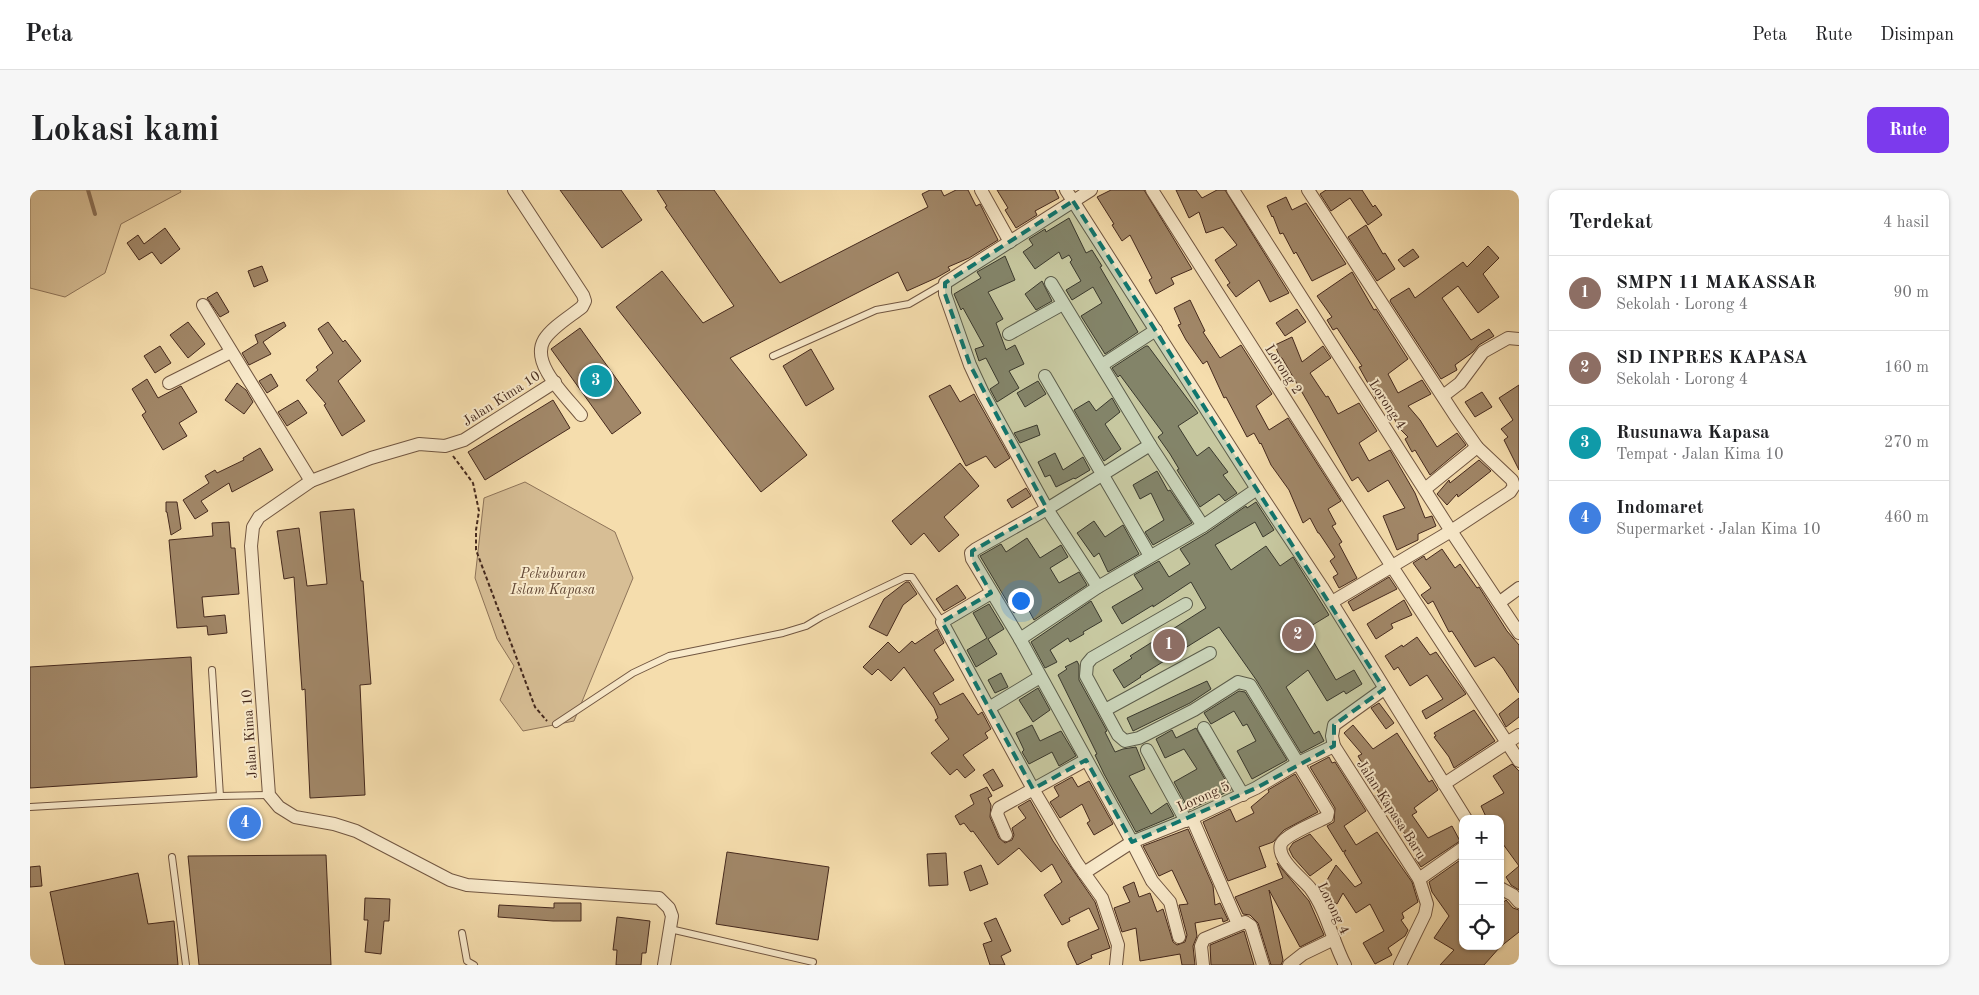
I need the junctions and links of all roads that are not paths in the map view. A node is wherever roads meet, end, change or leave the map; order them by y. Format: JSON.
{"nodes":[{"id":1,"x":514,"y":190,"type":"edge"},
{"id":2,"x":981,"y":190,"type":"edge"},
{"id":3,"x":1091,"y":190,"type":"edge"},
{"id":4,"x":1152,"y":190,"type":"edge"},
{"id":5,"x":1233,"y":190,"type":"edge"},
{"id":6,"x":1308,"y":190,"type":"edge"},
{"id":7,"x":1070,"y":195,"type":"edge"},
{"id":8,"x":1010,"y":242,"type":"junction"},
{"id":9,"x":945,"y":283,"type":"junction"},
{"id":10,"x":1051,"y":283,"type":"dead end"},
{"id":11,"x":1063,"y":304,"type":"junction"},
{"id":12,"x":203,"y":305,"type":"dead end"},
{"id":13,"x":1156,"y":330,"type":"junction"},
{"id":14,"x":1009,"y":334,"type":"dead end"},
{"id":15,"x":1519,"y":340,"type":"edge"},
{"id":16,"x":231,"y":352,"type":"junction"},
{"id":17,"x":773,"y":356,"type":"dead end"},
{"id":18,"x":1102,"y":365,"type":"junction"},
{"id":19,"x":1045,"y":376,"type":"dead end"},
{"id":20,"x":555,"y":382,"type":"junction"},
{"id":21,"x":169,"y":383,"type":"dead end"},
{"id":22,"x":1443,"y":396,"type":"junction"},
{"id":23,"x":581,"y":415,"type":"dead end"},
{"id":24,"x":1150,"y":445,"type":"junction"},
{"id":25,"x":1477,"y":447,"type":"junction"},
{"id":26,"x":1101,"y":475,"type":"junction"},
{"id":27,"x":311,"y":481,"type":"junction"},
{"id":28,"x":1258,"y":489,"type":"junction"},
{"id":29,"x":1425,"y":489,"type":"junction"},
{"id":30,"x":1047,"y":509,"type":"junction"},
{"id":31,"x":1203,"y":526,"type":"junction"},
{"id":32,"x":1451,"y":530,"type":"junction"},
{"id":33,"x":1150,"y":556,"type":"junction"},
{"id":34,"x":1391,"y":565,"type":"junction"},
{"id":35,"x":1098,"y":586,"type":"junction"},
{"id":36,"x":1519,"y":588,"type":"edge"},
{"id":37,"x":991,"y":592,"type":"junction"},
{"id":38,"x":1332,"y":602,"type":"junction"},
{"id":39,"x":1500,"y":602,"type":"junction"},
{"id":40,"x":1186,"y":604,"type":"dead end"},
{"id":41,"x":942,"y":622,"type":"junction"},
{"id":42,"x":1519,"y":633,"type":"edge"},
{"id":43,"x":1020,"y":639,"type":"junction"},
{"id":44,"x":1210,"y":653,"type":"dead end"},
{"id":45,"x":212,"y":670,"type":"dead end"},
{"id":46,"x":1040,"y":677,"type":"junction"},
{"id":47,"x":1384,"y":689,"type":"junction"},
{"id":48,"x":989,"y":708,"type":"junction"},
{"id":49,"x":1105,"y":710,"type":"junction"},
{"id":50,"x":556,"y":724,"type":"road end"},
{"id":51,"x":1204,"y":728,"type":"dead end"},
{"id":52,"x":1514,"y":739,"type":"edge"},
{"id":53,"x":1334,"y":746,"type":"junction"},
{"id":54,"x":1147,"y":750,"type":"dead end"},
{"id":55,"x":1086,"y":760,"type":"junction"},
{"id":56,"x":1519,"y":761,"type":"edge"},
{"id":57,"x":1298,"y":763,"type":"junction"},
{"id":58,"x":1444,"y":784,"type":"junction"},
{"id":59,"x":1033,"y":789,"type":"junction"},
{"id":60,"x":1243,"y":794,"type":"junction"},
{"id":61,"x":269,"y":795,"type":"junction"},
{"id":62,"x":220,"y":796,"type":"junction"},
{"id":63,"x":30,"y":807,"type":"edge"},
{"id":64,"x":1463,"y":815,"type":"edge"},
{"id":65,"x":1189,"y":819,"type":"junction"},
{"id":66,"x":1006,"y":835,"type":"dead end"},
{"id":67,"x":1132,"y":842,"type":"junction"},
{"id":68,"x":1459,"y":851,"type":"edge"},
{"id":69,"x":172,"y":857,"type":"dead end"},
{"id":70,"x":1084,"y":872,"type":"junction"},
{"id":71,"x":1420,"y":879,"type":"junction"},
{"id":72,"x":1504,"y":890,"type":"edge"},
{"id":73,"x":1519,"y":902,"type":"edge"},
{"id":74,"x":1238,"y":924,"type":"junction"},
{"id":75,"x":670,"y":929,"type":"junction"},
{"id":76,"x":462,"y":933,"type":"dead end"},
{"id":77,"x":1179,"y":937,"type":"dead end"},
{"id":78,"x":1334,"y":940,"type":"junction"},
{"id":79,"x":813,"y":962,"type":"dead end"},
{"id":80,"x":186,"y":965,"type":"edge"},
{"id":81,"x":474,"y":965,"type":"edge"},
{"id":82,"x":664,"y":965,"type":"edge"},
{"id":83,"x":1116,"y":965,"type":"edge"},
{"id":84,"x":1203,"y":965,"type":"edge"},
{"id":85,"x":1263,"y":965,"type":"edge"},
{"id":86,"x":1289,"y":965,"type":"edge"},
{"id":87,"x":1345,"y":965,"type":"edge"},
{"id":88,"x":1400,"y":965,"type":"edge"}],
"edges":[{"from":1,"to":20,"type":"street"},
{"from":2,"to":8,"type":"street"},
{"from":3,"to":7,"type":"street"},
{"from":4,"to":34,"type":"street","name":"Lorong 2"},
{"from":5,"to":29,"type":"street","name":"Lorong 4"},
{"from":6,"to":22,"type":"street"},
{"from":7,"to":8,"type":"street"},
{"from":7,"to":13,"type":"street"},
{"from":8,"to":9,"type":"street"},
{"from":9,"to":17,"type":"lane"},
{"from":9,"to":30,"type":"street"},
{"from":10,"to":11,"type":"street"},
{"from":11,"to":14,"type":"street"},
{"from":11,"to":18,"type":"street"},
{"from":12,"to":16,"type":"street"},
{"from":13,"to":18,"type":"street"},
{"from":13,"to":28,"type":"street"},
{"from":15,"to":22,"type":"street"},
{"from":16,"to":21,"type":"street"},
{"from":16,"to":27,"type":"street"},
{"from":18,"to":24,"type":"street"},
{"from":19,"to":26,"type":"street"},
{"from":20,"to":23,"type":"street"},
{"from":20,"to":27,"type":"street","name":"Jalan Kima 10"},
{"from":22,"to":25,"type":"street"},
{"from":24,"to":26,"type":"street"},
{"from":24,"to":31,"type":"street"},
{"from":25,"to":29,"type":"street"},
{"from":25,"to":32,"type":"street"},
{"from":26,"to":30,"type":"street"},
{"from":26,"to":33,"type":"street"},
{"from":27,"to":61,"type":"street","name":"Jalan Kima 10"},
{"from":28,"to":31,"type":"street"},
{"from":28,"to":38,"type":"street"},
{"from":29,"to":32,"type":"street","name":"Lorong 4"},
{"from":30,"to":35,"type":"street"},
{"from":30,"to":37,"type":"street"},
{"from":31,"to":33,"type":"street"},
{"from":32,"to":34,"type":"street"},
{"from":32,"to":39,"type":"street","name":"Lorong 4"},
{"from":33,"to":35,"type":"street"},
{"from":34,"to":38,"type":"street"},
{"from":34,"to":52,"type":"street","name":"Lorong 2"},
{"from":35,"to":43,"type":"street"},
{"from":36,"to":39,"type":"street"},
{"from":37,"to":41,"type":"street"},
{"from":37,"to":43,"type":"street"},
{"from":38,"to":47,"type":"street"},
{"from":39,"to":42,"type":"street","name":"Lorong 4"},
{"from":40,"to":49,"type":"street"},
{"from":41,"to":48,"type":"street"},
{"from":41,"to":50,"type":"lane"},
{"from":43,"to":46,"type":"street"},
{"from":44,"to":49,"type":"street"},
{"from":45,"to":62,"type":"lane"},
{"from":46,"to":48,"type":"street"},
{"from":46,"to":55,"type":"street"},
{"from":47,"to":53,"type":"street"},
{"from":47,"to":58,"type":"street"},
{"from":48,"to":59,"type":"street"},
{"from":49,"to":57,"type":"street","name":"Lorong 4"},
{"from":51,"to":60,"type":"street"},
{"from":52,"to":56,"type":"street","name":"Lorong 2"},
{"from":52,"to":58,"type":"street"},
{"from":53,"to":57,"type":"street","name":"Lorong 5"},
{"from":53,"to":71,"type":"street","name":"Jalan Kapasa Baru"},
{"from":54,"to":65,"type":"street"},
{"from":55,"to":59,"type":"street"},
{"from":55,"to":67,"type":"street"},
{"from":57,"to":60,"type":"street","name":"Lorong 5"},
{"from":57,"to":78,"type":"street","name":"Lorong 4"},
{"from":58,"to":64,"type":"street"},
{"from":59,"to":66,"type":"street"},
{"from":59,"to":70,"type":"street"},
{"from":60,"to":65,"type":"street","name":"Lorong 5"},
{"from":61,"to":62,"type":"lane"},
{"from":61,"to":75,"type":"street","name":"Jalan Kima 10"},
{"from":62,"to":63,"type":"lane"},
{"from":65,"to":67,"type":"street","name":"Lorong 5"},
{"from":65,"to":74,"type":"street"},
{"from":67,"to":70,"type":"street","name":"Lorong 5"},
{"from":67,"to":77,"type":"street"},
{"from":68,"to":71,"type":"street"},
{"from":69,"to":80,"type":"lane"},
{"from":70,"to":83,"type":"street"},
{"from":71,"to":88,"type":"street","name":"Jalan Kapasa Baru"},
{"from":72,"to":73,"type":"street"},
{"from":74,"to":84,"type":"street"},
{"from":74,"to":85,"type":"street"},
{"from":75,"to":79,"type":"lane"},
{"from":75,"to":82,"type":"street","name":"Jalan Kima 10"},
{"from":76,"to":81,"type":"lane"},
{"from":78,"to":86,"type":"street"},
{"from":78,"to":87,"type":"street","name":"Lorong 4"}]}
